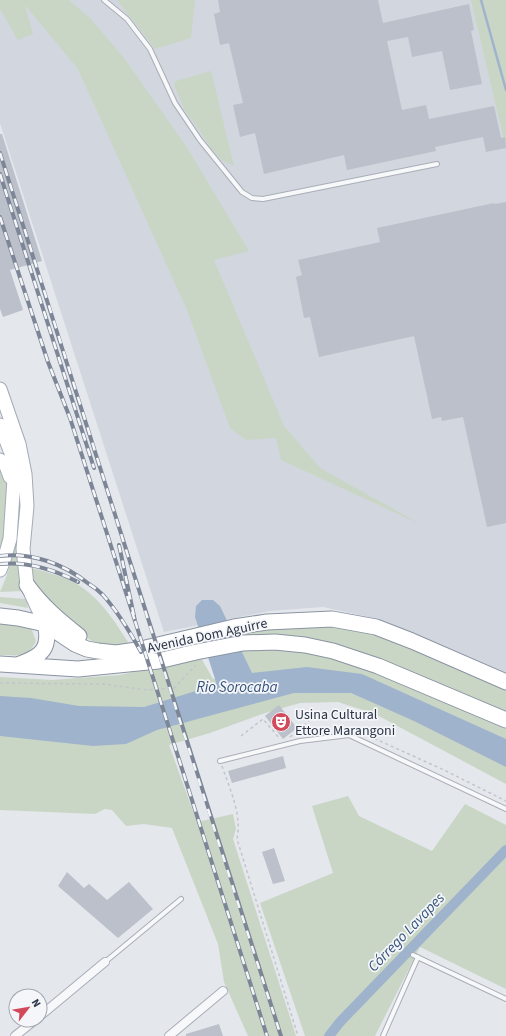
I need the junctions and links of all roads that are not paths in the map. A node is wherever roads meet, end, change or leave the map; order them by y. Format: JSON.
{"nodes":[{"id":1,"x":104,"y":0,"type":"edge"},
{"id":2,"x":437,"y":164,"type":"dead end"},
{"id":3,"x":0,"y":389,"type":"edge"},
{"id":4,"x":0,"y":425,"type":"edge"},
{"id":5,"x":5,"y":457,"type":"edge"},
{"id":6,"x":0,"y":570,"type":"edge"},
{"id":7,"x":27,"y":585,"type":"junction"},
{"id":8,"x":0,"y":616,"type":"edge"},
{"id":9,"x":45,"y":624,"type":"junction"},
{"id":10,"x":116,"y":653,"type":"junction"},
{"id":11,"x":158,"y":661,"type":"junction"},
{"id":12,"x":0,"y":664,"type":"edge"},
{"id":13,"x":17,"y":665,"type":"junction"},
{"id":14,"x":0,"y":674,"type":"edge"},
{"id":15,"x":506,"y":682,"type":"edge"},
{"id":16,"x":506,"y":720,"type":"edge"},
{"id":17,"x":220,"y":761,"type":"road end"},
{"id":18,"x":506,"y":809,"type":"edge"},
{"id":19,"x":181,"y":899,"type":"dead end"},
{"id":20,"x":413,"y":955,"type":"dead end"},
{"id":21,"x":418,"y":958,"type":"junction"},
{"id":22,"x":105,"y":962,"type":"joint"},
{"id":23,"x":223,"y":991,"type":"dead end"},
{"id":24,"x":506,"y":999,"type":"edge"},
{"id":25,"x":48,"y":1009,"type":"edge"},
{"id":26,"x":168,"y":1036,"type":"edge"},
{"id":27,"x":383,"y":1036,"type":"edge"}],
"edges":[{"from":1,"to":2,"type":"lane"},
{"from":3,"to":7,"type":"main road"},
{"from":4,"to":5,"type":"main road"},
{"from":5,"to":6,"type":"main road"},
{"from":7,"to":9,"type":"main road"},
{"from":7,"to":10,"type":"highway"},
{"from":8,"to":9,"type":"highway","name":"Avenida Dom Aguirre"},
{"from":9,"to":10,"type":"highway","name":"Avenida Dom Aguirre"},
{"from":9,"to":13,"type":"highway"},
{"from":10,"to":15,"type":"highway","name":"Avenida Dom Aguirre"},
{"from":11,"to":13,"type":"highway","name":"Avenida Dom Aguirre"},
{"from":11,"to":14,"type":"highway"},
{"from":11,"to":16,"type":"highway","name":"Avenida Dom Aguirre"},
{"from":12,"to":13,"type":"highway","name":"Avenida Dom Aguirre"},
{"from":17,"to":18,"type":"lane"},
{"from":19,"to":22,"type":"lane"},
{"from":20,"to":21,"type":"lane"},
{"from":21,"to":24,"type":"lane"},
{"from":21,"to":27,"type":"lane"},
{"from":22,"to":25,"type":"street"},
{"from":23,"to":26,"type":"street"}]}
